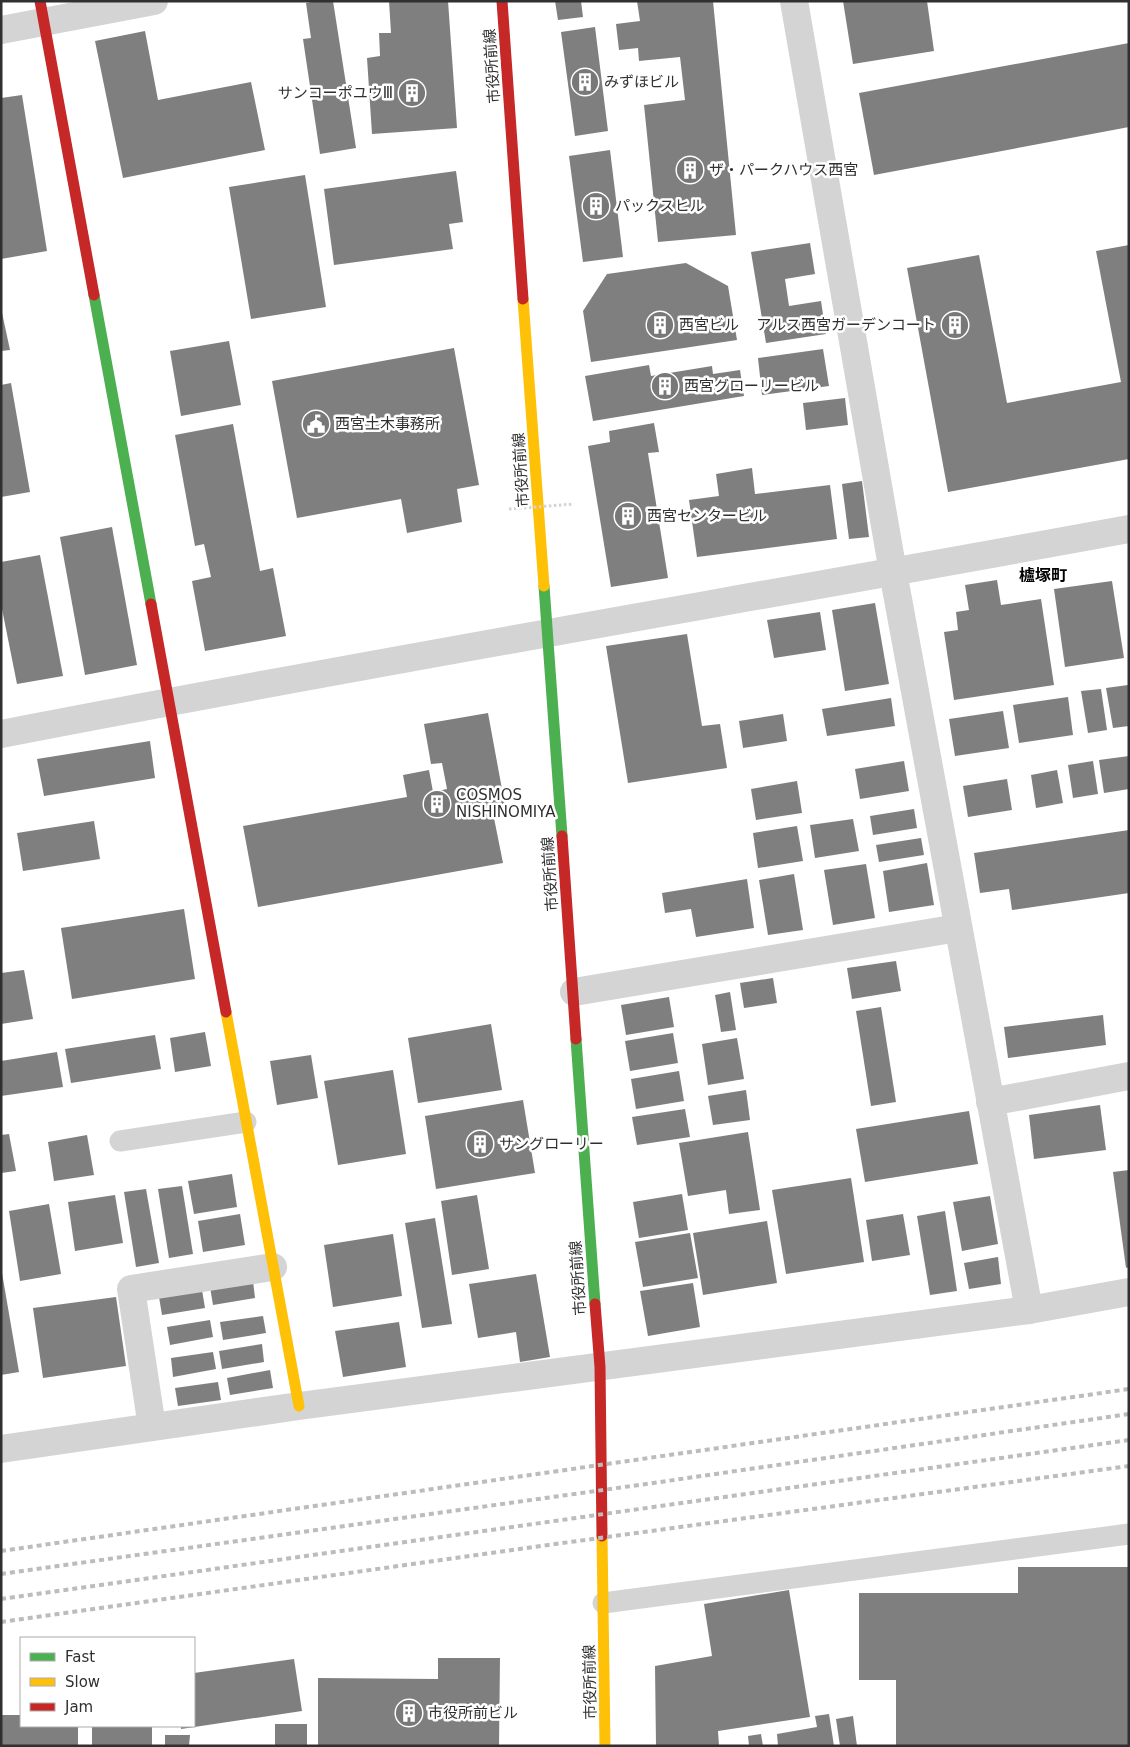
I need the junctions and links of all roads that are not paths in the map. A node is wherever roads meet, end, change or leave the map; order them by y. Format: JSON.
{"nodes":[{"id":1,"x":154,"y":1,"type":"edge"},
{"id":2,"x":502,"y":1,"type":"edge"},
{"id":3,"x":794,"y":1,"type":"edge"},
{"id":4,"x":42,"y":12,"type":"edge"},
{"id":5,"x":1,"y":30,"type":"edge"},
{"id":6,"x":1129,"y":529,"type":"edge"},
{"id":7,"x":893,"y":572,"type":"junction"},
{"id":8,"x":548,"y":633,"type":"junction"},
{"id":9,"x":168,"y":701,"type":"junction"},
{"id":10,"x":1,"y":734,"type":"edge"},
{"id":11,"x":958,"y":928,"type":"junction"},
{"id":12,"x":574,"y":992,"type":"junction"},
{"id":13,"x":1129,"y":1076,"type":"edge"},
{"id":14,"x":990,"y":1102,"type":"junction"},
{"id":15,"x":246,"y":1122,"type":"junction"},
{"id":16,"x":120,"y":1141,"type":"dead end"},
{"id":17,"x":273,"y":1267,"type":"junction"},
{"id":18,"x":1129,"y":1292,"type":"edge"},
{"id":19,"x":1029,"y":1310,"type":"junction"},
{"id":20,"x":600,"y":1367,"type":"junction"},
{"id":21,"x":299,"y":1406,"type":"junction"},
{"id":22,"x":152,"y":1427,"type":"junction"},
{"id":23,"x":1,"y":1449,"type":"edge"},
{"id":24,"x":1129,"y":1534,"type":"edge"},
{"id":25,"x":603,"y":1603,"type":"junction"},
{"id":26,"x":606,"y":1746,"type":"edge"}],
"edges":[{"from":1,"to":4,"type":"street"},
{"from":2,"to":8,"type":"street","name":"市役所前線"},
{"from":3,"to":7,"type":"street"},
{"from":4,"to":5,"type":"street"},
{"from":4,"to":9,"type":"street"},
{"from":6,"to":7,"type":"street"},
{"from":7,"to":8,"type":"street"},
{"from":7,"to":11,"type":"street"},
{"from":8,"to":9,"type":"street"},
{"from":8,"to":12,"type":"street","name":"市役所前線"},
{"from":9,"to":10,"type":"street"},
{"from":9,"to":15,"type":"street"},
{"from":11,"to":12,"type":"street"},
{"from":11,"to":14,"type":"street"},
{"from":12,"to":20,"type":"street","name":"市役所前線"},
{"from":13,"to":14,"type":"street"},
{"from":14,"to":19,"type":"street"},
{"from":15,"to":16,"type":"lane"},
{"from":15,"to":17,"type":"street"},
{"from":17,"to":21,"type":"street"},
{"from":17,"to":22,"type":"street"},
{"from":18,"to":19,"type":"street"},
{"from":19,"to":20,"type":"street"},
{"from":20,"to":21,"type":"street"},
{"from":20,"to":25,"type":"street","name":"市役所前線"},
{"from":21,"to":22,"type":"street"},
{"from":22,"to":23,"type":"street"},
{"from":24,"to":25,"type":"lane"},
{"from":25,"to":26,"type":"street","name":"市役所前線"}]}
